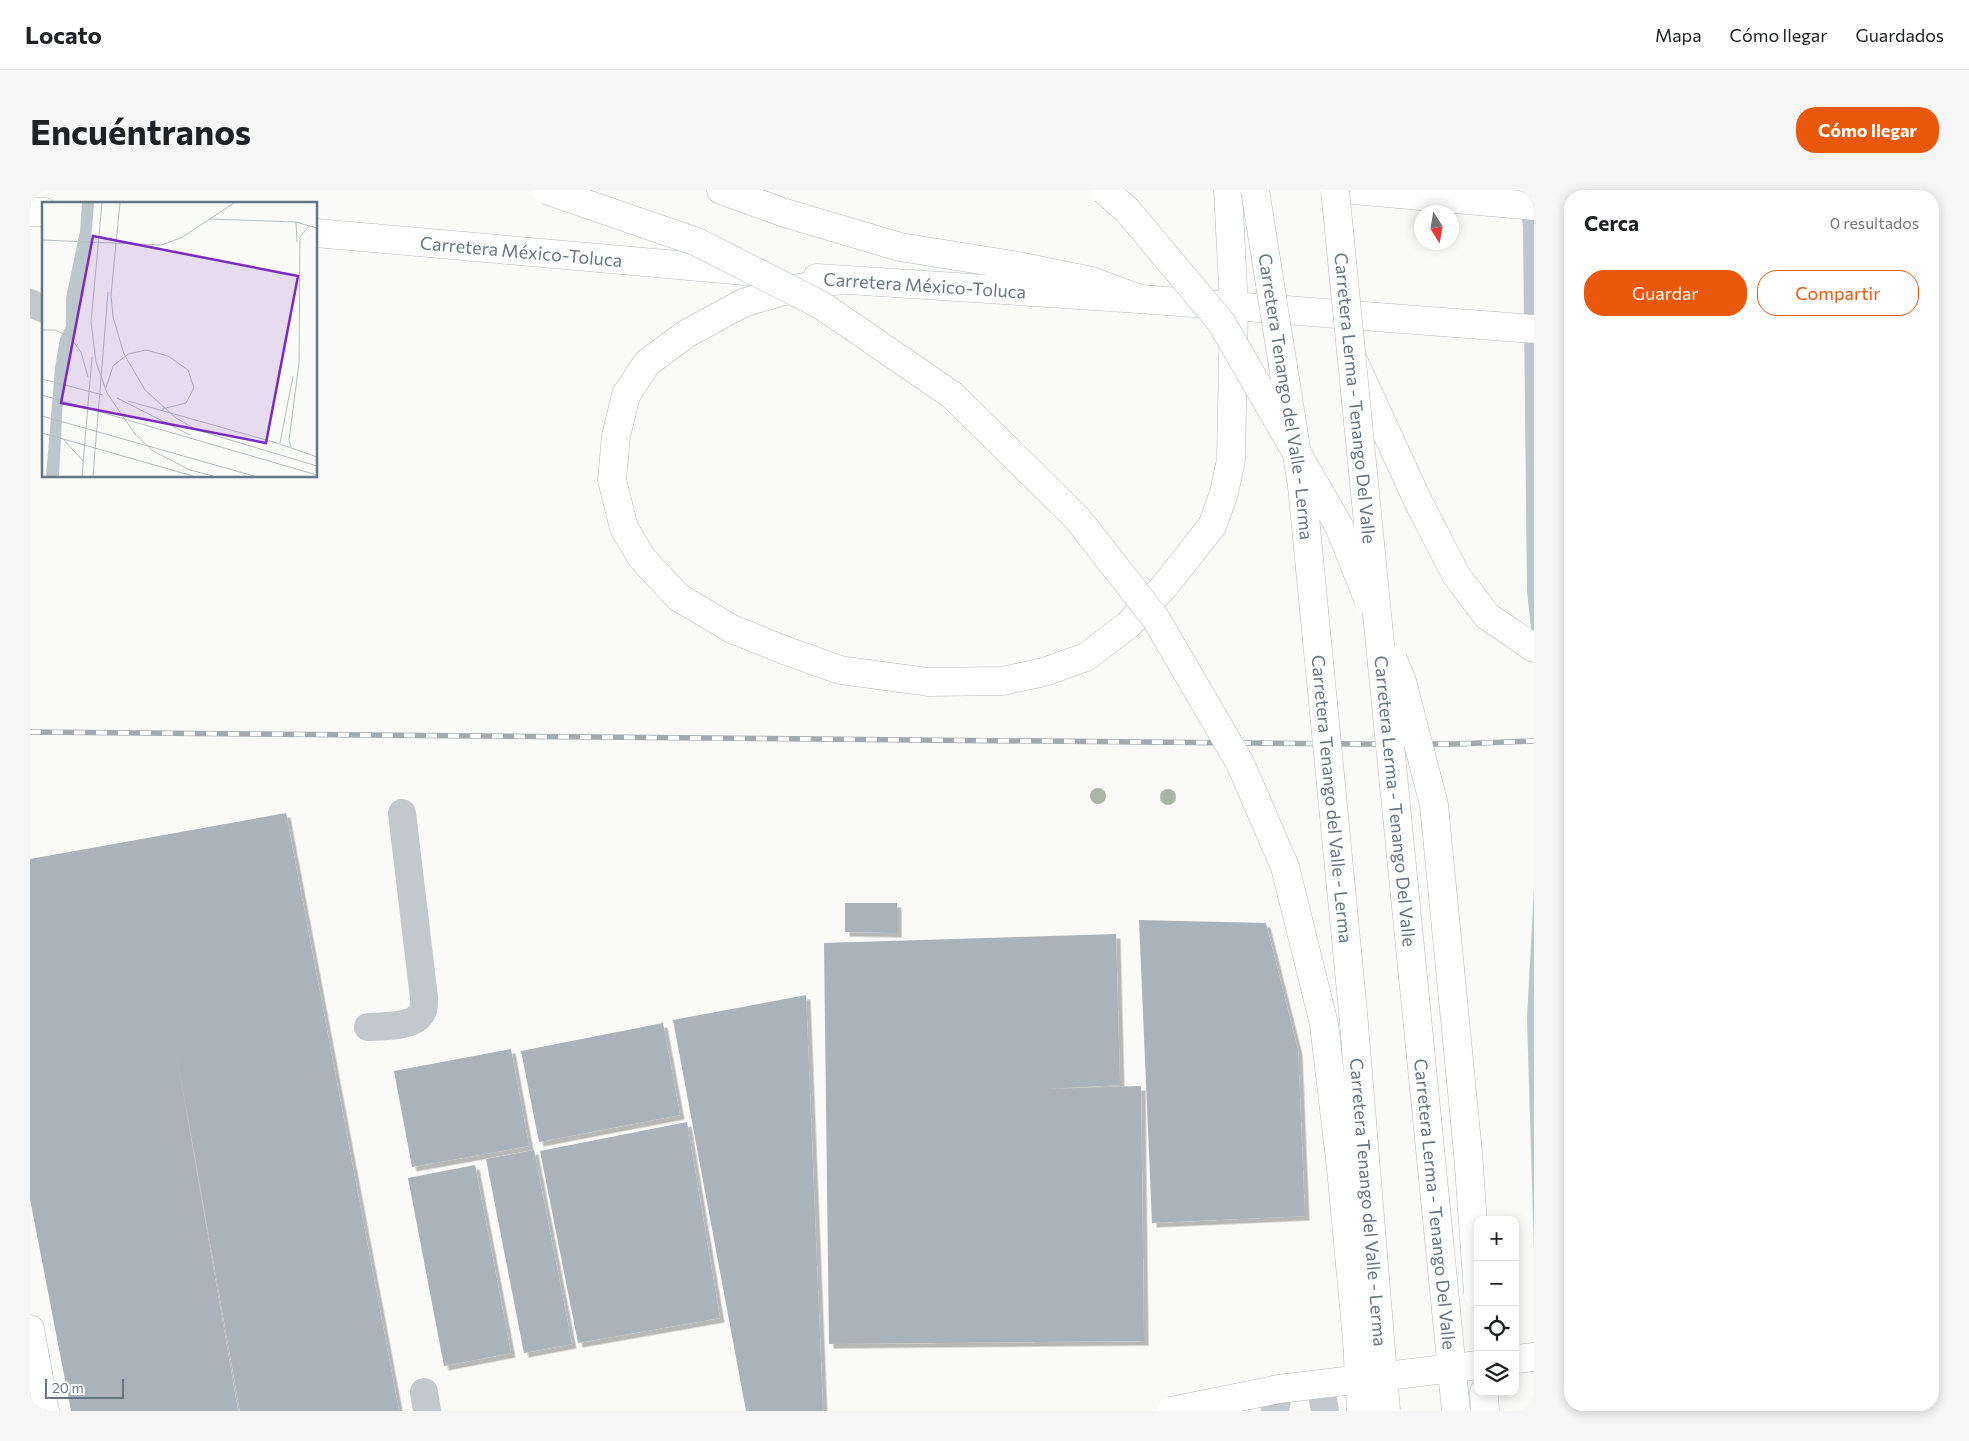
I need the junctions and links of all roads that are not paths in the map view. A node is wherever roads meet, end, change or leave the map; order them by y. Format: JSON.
{"nodes":[{"id":1,"x":546,"y":190,"type":"edge"},
{"id":2,"x":721,"y":190,"type":"edge"},
{"id":3,"x":1104,"y":190,"type":"edge"},
{"id":4,"x":1228,"y":190,"type":"edge"},
{"id":5,"x":1255,"y":190,"type":"edge"},
{"id":6,"x":1335,"y":190,"type":"edge"},
{"id":7,"x":1353,"y":190,"type":"edge"},
{"id":8,"x":1534,"y":206,"type":"edge"},
{"id":9,"x":318,"y":233,"type":"edge"},
{"id":10,"x":840,"y":280,"type":"junction"},
{"id":11,"x":1140,"y":299,"type":"junction"},
{"id":12,"x":30,"y":303,"type":"edge"},
{"id":13,"x":1234,"y":307,"type":"junction"},
{"id":14,"x":42,"y":308,"type":"edge"},
{"id":15,"x":1534,"y":329,"type":"edge"},
{"id":16,"x":1354,"y":362,"type":"junction"},
{"id":17,"x":1534,"y":648,"type":"edge"},
{"id":18,"x":402,"y":813,"type":"dead end"},
{"id":19,"x":368,"y":1027,"type":"dead end"},
{"id":20,"x":1476,"y":1261,"type":"edge"},
{"id":21,"x":30,"y":1329,"type":"edge"},
{"id":22,"x":1534,"y":1356,"type":"edge"},
{"id":23,"x":1519,"y":1358,"type":"edge"},
{"id":24,"x":1474,"y":1366,"type":"edge"},
{"id":25,"x":1320,"y":1385,"type":"junction"},
{"id":26,"x":1484,"y":1396,"type":"edge"},
{"id":27,"x":39,"y":1398,"type":"edge"},
{"id":28,"x":1277,"y":1400,"type":"edge"},
{"id":29,"x":1171,"y":1411,"type":"edge"},
{"id":30,"x":1325,"y":1411,"type":"edge"},
{"id":31,"x":1361,"y":1411,"type":"edge"},
{"id":32,"x":1386,"y":1411,"type":"edge"},
{"id":33,"x":1456,"y":1411,"type":"edge"},
{"id":34,"x":1486,"y":1411,"type":"edge"}],
"edges":[{"from":1,"to":31,"type":"main road","bridge":true},
{"from":2,"to":11,"type":"main road"},
{"from":3,"to":20,"type":"main road","bridge":true},
{"from":4,"to":13,"type":"main road"},
{"from":5,"to":32,"type":"main road","name":"Carretera Tenango del Valle - Lerma","bridge":true},
{"from":6,"to":16,"type":"main road","name":"Carretera Lerma - Tenango Del Valle","bridge":true},
{"from":7,"to":8,"type":"main road"},
{"from":9,"to":10,"type":"main road","name":"Carretera México-Toluca"},
{"from":10,"to":11,"type":"main road","name":"Carretera México-Toluca"},
{"from":10,"to":13,"type":"main road","bridge":true},
{"from":11,"to":13,"type":"main road","name":"Carretera México-Toluca"},
{"from":12,"to":14,"type":"street"},
{"from":13,"to":15,"type":"main road","name":"Carretera México-Toluca","bridge":true},
{"from":16,"to":17,"type":"main road"},
{"from":16,"to":33,"type":"main road","name":"Carretera Lerma - Tenango Del Valle","bridge":true},
{"from":18,"to":19,"type":"street"},
{"from":21,"to":27,"type":"main road"},
{"from":22,"to":23,"type":"main road"},
{"from":24,"to":25,"type":"main road","bridge":true},
{"from":25,"to":28,"type":"main road","bridge":true},
{"from":25,"to":30,"type":"street"},
{"from":26,"to":34,"type":"main road"},
{"from":28,"to":29,"type":"main road","bridge":true}]}
